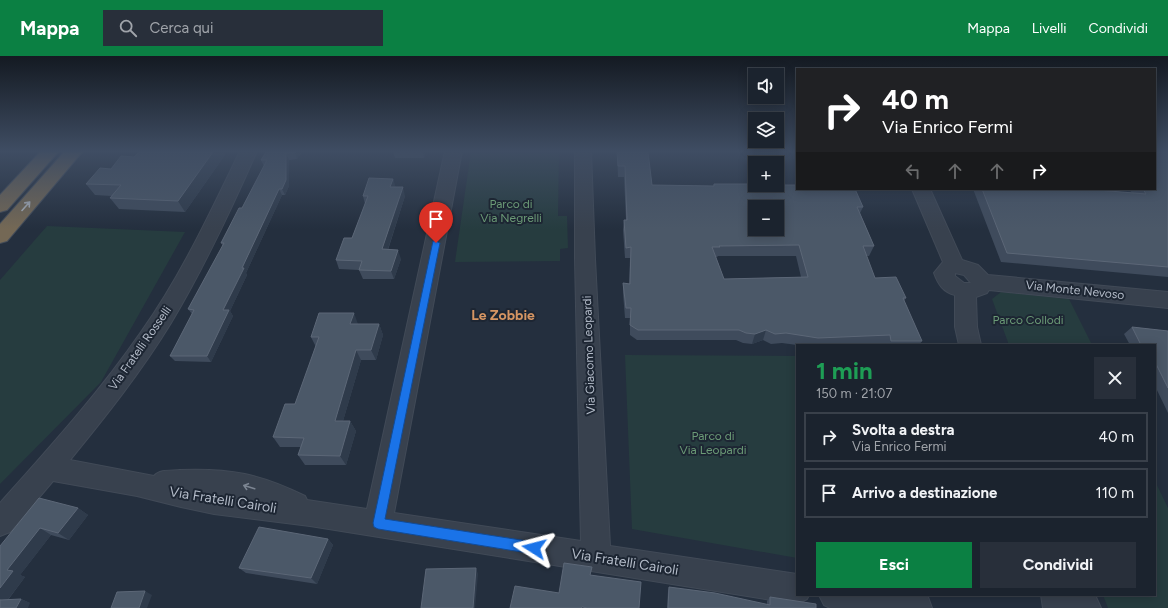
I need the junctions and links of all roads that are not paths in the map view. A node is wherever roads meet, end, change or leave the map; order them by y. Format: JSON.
{"nodes":[{"id":1,"x":28,"y":177,"type":"edge"},
{"id":2,"x":53,"y":177,"type":"edge"},
{"id":3,"x":237,"y":177,"type":"edge"},
{"id":4,"x":449,"y":177,"type":"edge"},
{"id":5,"x":584,"y":177,"type":"edge"},
{"id":6,"x":921,"y":190,"type":"edge"},
{"id":7,"x":0,"y":206,"type":"edge"},
{"id":8,"x":0,"y":236,"type":"edge"},
{"id":9,"x":973,"y":286,"type":"junction"},
{"id":10,"x":1168,"y":300,"type":"edge"},
{"id":11,"x":970,"y":344,"type":"edge"},
{"id":12,"x":47,"y":468,"type":"junction"},
{"id":13,"x":0,"y":523,"type":"edge"},
{"id":14,"x":378,"y":523,"type":"junction"},
{"id":15,"x":596,"y":558,"type":"junction"},
{"id":16,"x":796,"y":589,"type":"edge"},
{"id":17,"x":840,"y":596,"type":"edge"},
{"id":18,"x":1056,"y":596,"type":"edge"},
{"id":19,"x":1080,"y":596,"type":"edge"},
{"id":20,"x":917,"y":608,"type":"edge"},
{"id":21,"x":1058,"y":608,"type":"edge"},
{"id":22,"x":1086,"y":608,"type":"edge"}],
"edges":[{"from":1,"to":7,"type":"highway"},
{"from":8,"to":2,"type":"highway","one_way":true},
{"from":3,"to":12,"type":"street","name":"Via Fratelli Rosselli"},
{"from":4,"to":14,"type":"street"},
{"from":5,"to":15,"type":"street","name":"Via Giacomo Leopardi"},
{"from":6,"to":9,"type":"street"},
{"from":9,"to":10,"type":"street","name":"Via Monte Nevoso"},
{"from":9,"to":11,"type":"street"},
{"from":12,"to":13,"type":"street","name":"Via Fratelli Rosselli"},
{"from":12,"to":14,"type":"street","name":"Via Fratelli Cairoli"},
{"from":14,"to":15,"type":"street","name":"Via Fratelli Cairoli"},
{"from":15,"to":16,"type":"street","name":"Via Fratelli Cairoli"},
{"from":17,"to":20,"type":"street"},
{"from":18,"to":21,"type":"street"},
{"from":19,"to":22,"type":"street"}]}
